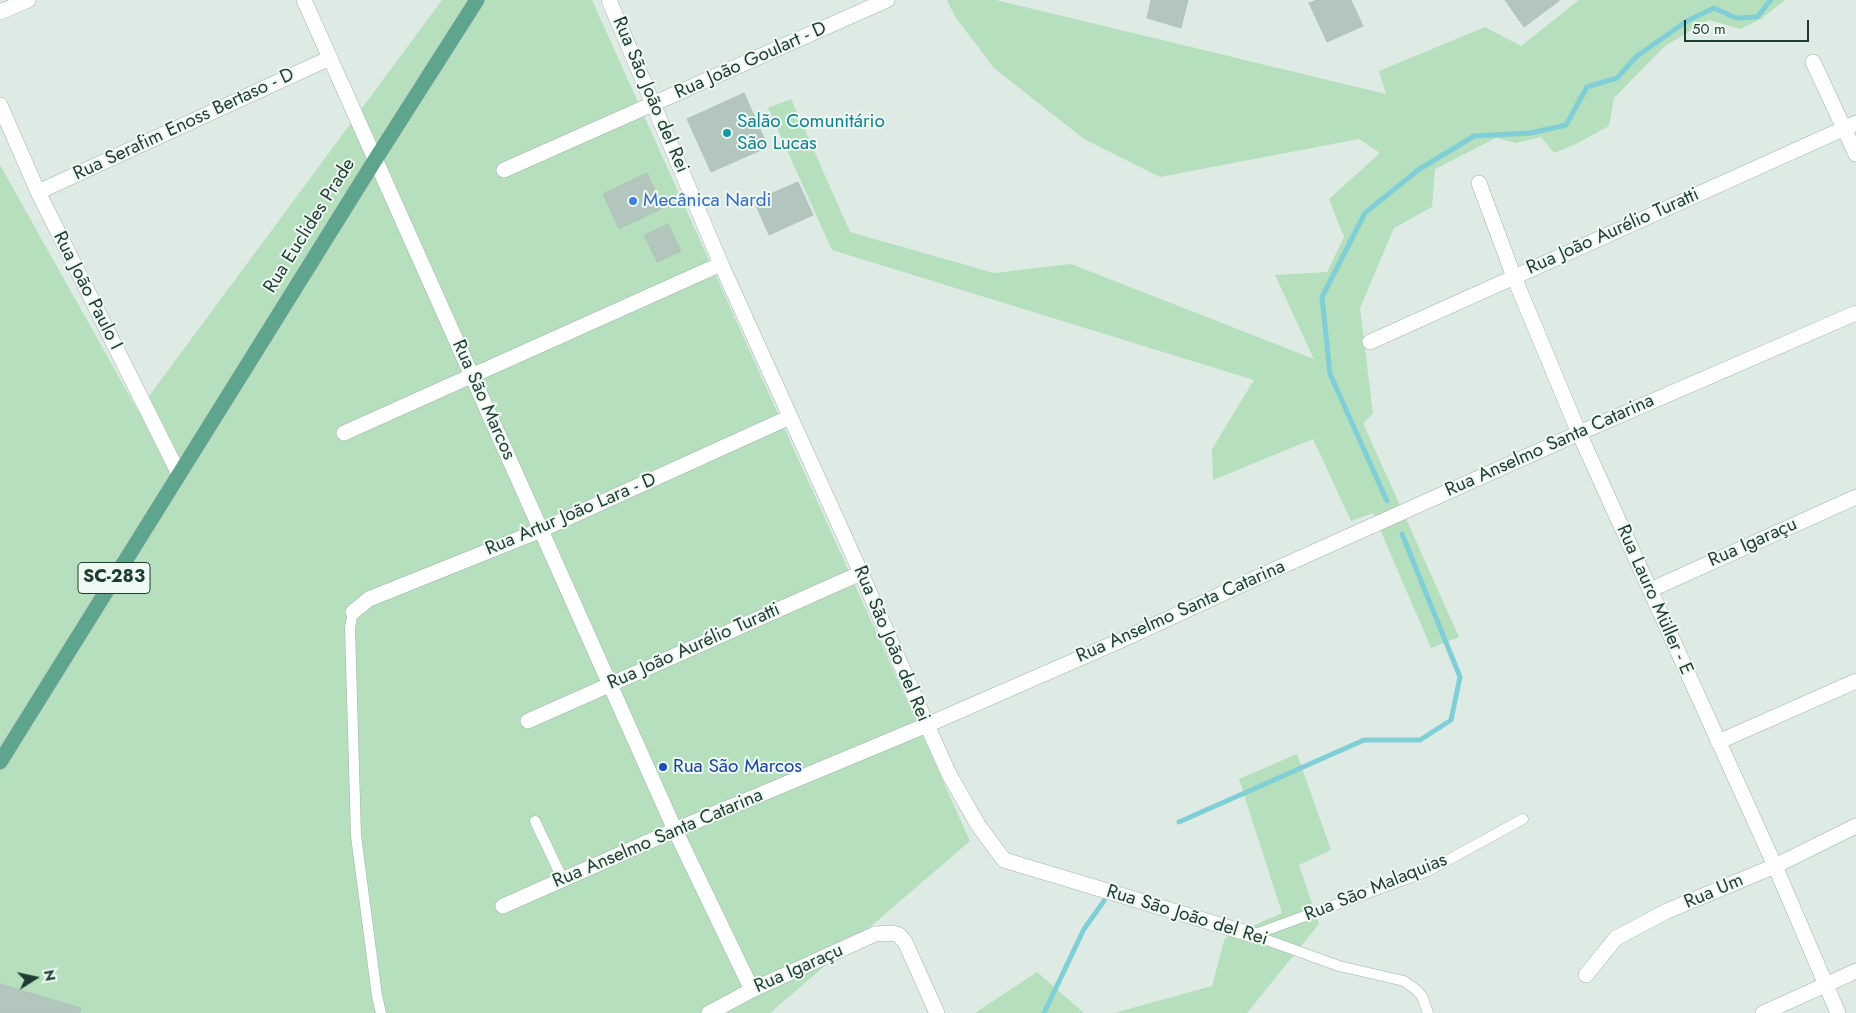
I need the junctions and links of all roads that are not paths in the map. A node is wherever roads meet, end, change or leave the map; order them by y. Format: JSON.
{"nodes":[{"id":1,"x":28,"y":0,"type":"edge"},
{"id":2,"x":304,"y":0,"type":"edge"},
{"id":3,"x":477,"y":0,"type":"edge"},
{"id":4,"x":609,"y":0,"type":"edge"},
{"id":5,"x":887,"y":0,"type":"edge"},
{"id":6,"x":0,"y":12,"type":"edge"},
{"id":7,"x":330,"y":58,"type":"junction"},
{"id":8,"x":1813,"y":62,"type":"dead end"},
{"id":9,"x":654,"y":104,"type":"junction"},
{"id":10,"x":0,"y":105,"type":"edge"},
{"id":11,"x":1850,"y":126,"type":"edge"},
{"id":12,"x":1856,"y":154,"type":"edge"},
{"id":13,"x":375,"y":160,"type":"junction"},
{"id":14,"x":504,"y":170,"type":"dead end"},
{"id":15,"x":1479,"y":183,"type":"dead end"},
{"id":16,"x":38,"y":192,"type":"junction"},
{"id":17,"x":721,"y":264,"type":"junction"},
{"id":18,"x":1514,"y":277,"type":"junction"},
{"id":19,"x":1856,"y":313,"type":"edge"},
{"id":20,"x":1370,"y":342,"type":"dead end"},
{"id":21,"x":472,"y":376,"type":"junction"},
{"id":22,"x":790,"y":417,"type":"junction"},
{"id":23,"x":344,"y":433,"type":"dead end"},
{"id":24,"x":1579,"y":433,"type":"junction"},
{"id":25,"x":179,"y":474,"type":"junction"},
{"id":26,"x":1856,"y":497,"type":"edge"},
{"id":27,"x":541,"y":530,"type":"junction"},
{"id":28,"x":861,"y":573,"type":"junction"},
{"id":29,"x":1650,"y":590,"type":"junction"},
{"id":30,"x":353,"y":612,"type":"joint"},
{"id":31,"x":1856,"y":681,"type":"edge"},
{"id":32,"x":610,"y":684,"type":"junction"},
{"id":33,"x":528,"y":721,"type":"dead end"},
{"id":34,"x":926,"y":726,"type":"junction"},
{"id":35,"x":1718,"y":742,"type":"junction"},
{"id":36,"x":0,"y":762,"type":"edge"},
{"id":37,"x":1523,"y":819,"type":"dead end"},
{"id":38,"x":536,"y":821,"type":"dead end"},
{"id":39,"x":1856,"y":826,"type":"edge"},
{"id":40,"x":675,"y":830,"type":"junction"},
{"id":41,"x":1775,"y":866,"type":"junction"},
{"id":42,"x":563,"y":880,"type":"junction"},
{"id":43,"x":503,"y":906,"type":"dead end"},
{"id":44,"x":1253,"y":935,"type":"junction"},
{"id":45,"x":1856,"y":971,"type":"edge"},
{"id":46,"x":1586,"y":975,"type":"dead end"},
{"id":47,"x":1825,"y":985,"type":"junction"},
{"id":48,"x":752,"y":990,"type":"junction"},
{"id":49,"x":381,"y":1013,"type":"edge"},
{"id":50,"x":709,"y":1013,"type":"edge"},
{"id":51,"x":937,"y":1013,"type":"edge"},
{"id":52,"x":1428,"y":1013,"type":"edge"},
{"id":53,"x":1763,"y":1013,"type":"edge"},
{"id":54,"x":1838,"y":1013,"type":"edge"}],
"edges":[{"from":1,"to":6,"type":"street"},
{"from":2,"to":7,"type":"street","name":"Rua São Marcos"},
{"from":3,"to":13,"type":"main road","name":"Rua Euclides Prade"},
{"from":4,"to":9,"type":"street","name":"Rua São João del Rei"},
{"from":5,"to":9,"type":"street","name":"Rua João Goulart - D"},
{"from":7,"to":13,"type":"street","name":"Rua São Marcos"},
{"from":7,"to":16,"type":"street","name":"Rua Serafim Enoss Bertaso - D"},
{"from":8,"to":11,"type":"street"},
{"from":9,"to":14,"type":"street","name":"Rua João Goulart - D"},
{"from":9,"to":17,"type":"street","name":"Rua São João del Rei"},
{"from":10,"to":16,"type":"street","name":"Rua João Paulo I"},
{"from":11,"to":12,"type":"street"},
{"from":11,"to":18,"type":"street","name":"Rua João Aurélio Turatti"},
{"from":13,"to":21,"type":"street","name":"Rua São Marcos"},
{"from":13,"to":25,"type":"main road","name":"Rua Euclides Prade"},
{"from":15,"to":18,"type":"street","name":"Rua Lauro Müller - E"},
{"from":16,"to":25,"type":"street","name":"Rua João Paulo I"},
{"from":17,"to":21,"type":"street"},
{"from":17,"to":22,"type":"street","name":"Rua São João del Rei"},
{"from":18,"to":20,"type":"street","name":"Rua João Aurélio Turatti"},
{"from":18,"to":24,"type":"street","name":"Rua Lauro Müller - E"},
{"from":19,"to":24,"type":"street","name":"Rua Anselmo Santa Catarina"},
{"from":21,"to":23,"type":"street"},
{"from":21,"to":27,"type":"street","name":"Rua São Marcos"},
{"from":22,"to":27,"type":"street","name":"Rua Artur João Lara - D"},
{"from":22,"to":28,"type":"street","name":"Rua São João del Rei"},
{"from":24,"to":29,"type":"street","name":"Rua Lauro Müller - E"},
{"from":24,"to":34,"type":"street","name":"Rua Anselmo Santa Catarina"},
{"from":25,"to":36,"type":"main road","number":"SC-283"},
{"from":26,"to":29,"type":"street","name":"Rua Igaraçu"},
{"from":27,"to":30,"type":"street","name":"Rua Artur João Lara - D"},
{"from":27,"to":32,"type":"street","name":"Rua São Marcos"},
{"from":28,"to":32,"type":"street","name":"Rua João Aurélio Turatti"},
{"from":28,"to":34,"type":"street","name":"Rua São João del Rei"},
{"from":29,"to":35,"type":"street","name":"Rua Lauro Müller - E"},
{"from":30,"to":49,"type":"lane"},
{"from":31,"to":35,"type":"street"},
{"from":32,"to":33,"type":"street","name":"Rua João Aurélio Turatti"},
{"from":32,"to":40,"type":"street","name":"Rua São Marcos"},
{"from":34,"to":40,"type":"street","name":"Rua Anselmo Santa Catarina"},
{"from":34,"to":44,"type":"street","name":"Rua São João del Rei"},
{"from":35,"to":41,"type":"street","name":"Rua Lauro Müller - E"},
{"from":37,"to":44,"type":"lane","name":"Rua São Malaquias"},
{"from":38,"to":42,"type":"lane"},
{"from":39,"to":41,"type":"street","name":"Rua Um"},
{"from":40,"to":42,"type":"street","name":"Rua Anselmo Santa Catarina"},
{"from":40,"to":48,"type":"street","name":"Rua São Marcos"},
{"from":41,"to":46,"type":"street","name":"Rua Um"},
{"from":41,"to":47,"type":"street","name":"Rua Lauro Müller - E"},
{"from":42,"to":43,"type":"street","name":"Rua Anselmo Santa Catarina"},
{"from":44,"to":52,"type":"lane","name":"Rua São João del Rei"},
{"from":45,"to":47,"type":"street"},
{"from":47,"to":53,"type":"street"},
{"from":47,"to":54,"type":"street","name":"Rua Lauro Müller - E"},
{"from":48,"to":50,"type":"street","name":"Rua Igaraçu"},
{"from":48,"to":51,"type":"street","name":"Rua Igaraçu"}]}
